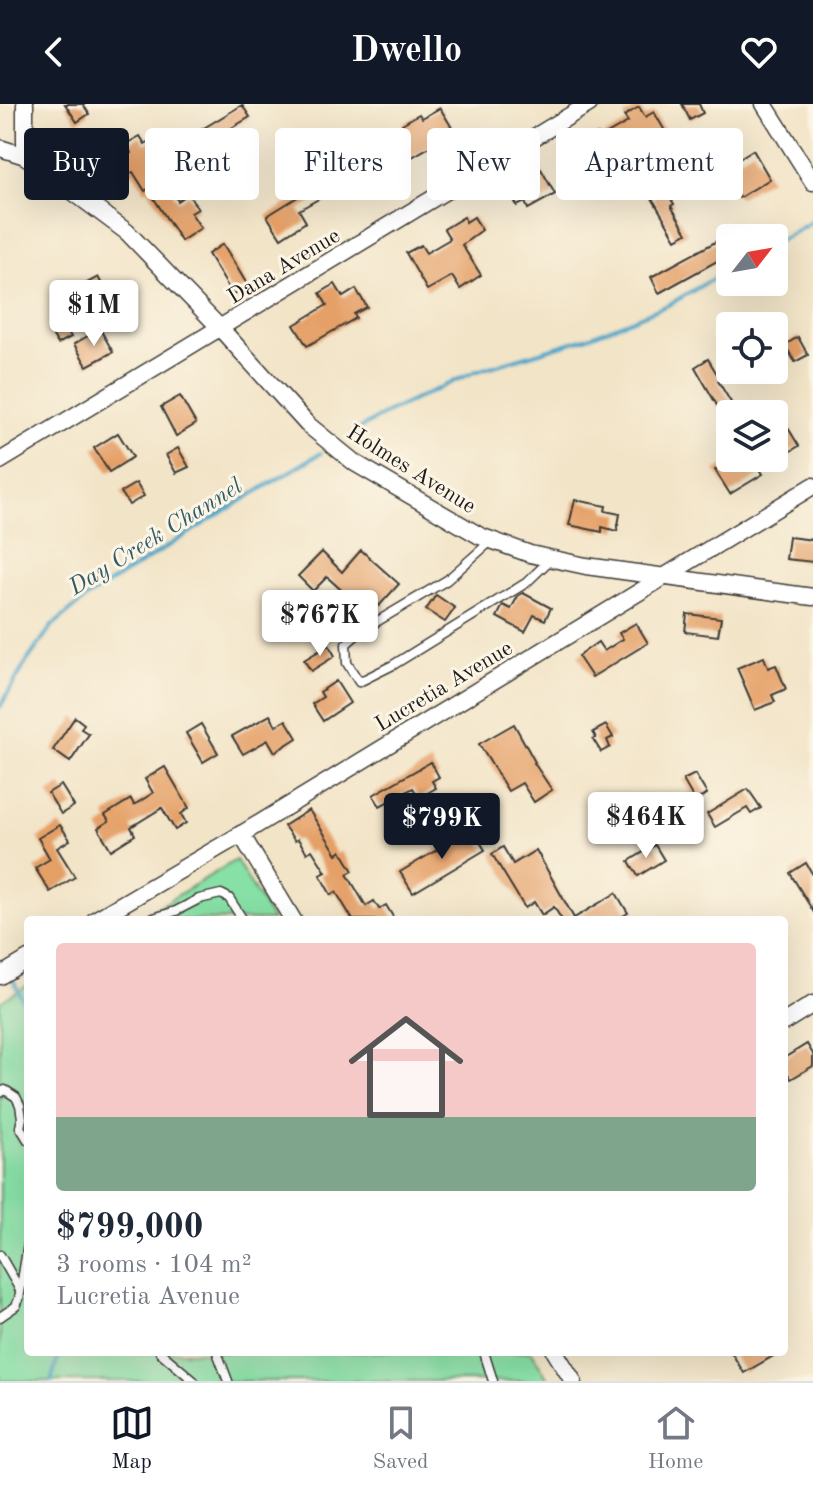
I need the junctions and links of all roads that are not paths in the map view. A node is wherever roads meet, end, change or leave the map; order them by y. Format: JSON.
{"nodes":[{"id":1,"x":25,"y":104,"type":"edge"},
{"id":2,"x":589,"y":104,"type":"edge"},
{"id":3,"x":764,"y":104,"type":"edge"},
{"id":4,"x":25,"y":128,"type":"edge"},
{"id":5,"x":2,"y":154,"type":"edge"},
{"id":6,"x":24,"y":156,"type":"edge"},
{"id":7,"x":813,"y":182,"type":"edge"},
{"id":8,"x":84,"y":200,"type":"edge"},
{"id":9,"x":221,"y":329,"type":"junction"},
{"id":10,"x":0,"y":461,"type":"edge"},
{"id":11,"x":813,"y":486,"type":"edge"},
{"id":12,"x":492,"y":540,"type":"junction"},
{"id":13,"x":552,"y":559,"type":"junction"},
{"id":14,"x":662,"y":577,"type":"junction"},
{"id":15,"x":813,"y":597,"type":"edge"},
{"id":16,"x":241,"y":834,"type":"junction"},
{"id":17,"x":102,"y":916,"type":"edge"},
{"id":18,"x":160,"y":916,"type":"edge"},
{"id":19,"x":240,"y":916,"type":"edge"},
{"id":20,"x":291,"y":916,"type":"edge"},
{"id":21,"x":24,"y":961,"type":"edge"},
{"id":22,"x":0,"y":976,"type":"edge"},
{"id":23,"x":813,"y":1004,"type":"edge"},
{"id":24,"x":788,"y":1020,"type":"edge"},
{"id":25,"x":0,"y":1093,"type":"edge"},
{"id":26,"x":24,"y":1134,"type":"edge"},
{"id":27,"x":0,"y":1255,"type":"edge"},
{"id":28,"x":24,"y":1276,"type":"edge"},
{"id":29,"x":20,"y":1290,"type":"junction"},
{"id":30,"x":0,"y":1317,"type":"edge"},
{"id":31,"x":165,"y":1356,"type":"edge"},
{"id":32,"x":219,"y":1356,"type":"edge"},
{"id":33,"x":485,"y":1356,"type":"edge"},
{"id":34,"x":557,"y":1356,"type":"edge"},
{"id":35,"x":194,"y":1381,"type":"edge"},
{"id":36,"x":228,"y":1381,"type":"edge"},
{"id":37,"x":493,"y":1381,"type":"edge"},
{"id":38,"x":573,"y":1381,"type":"edge"}],
"edges":[{"from":1,"to":4,"type":"street"},
{"from":2,"to":9,"type":"street","name":"Dana Avenue"},
{"from":3,"to":7,"type":"street"},
{"from":5,"to":6,"type":"street","name":"Holmes Avenue"},
{"from":8,"to":9,"type":"street","name":"Holmes Avenue"},
{"from":9,"to":10,"type":"street","name":"Dana Avenue"},
{"from":9,"to":12,"type":"street","name":"Holmes Avenue"},
{"from":11,"to":14,"type":"street","name":"Lucretia Avenue"},
{"from":12,"to":13,"type":"street","name":"Holmes Avenue"},
{"from":12,"to":13,"type":"lane"},
{"from":13,"to":14,"type":"street","name":"Holmes Avenue"},
{"from":14,"to":15,"type":"street","name":"Holmes Avenue"},
{"from":14,"to":16,"type":"street","name":"Lucretia Avenue"},
{"from":16,"to":17,"type":"street","name":"Lucretia Avenue"},
{"from":16,"to":20,"type":"street"},
{"from":18,"to":19,"type":"lane"},
{"from":21,"to":22,"type":"street"},
{"from":23,"to":24,"type":"street"},
{"from":25,"to":26,"type":"lane"},
{"from":27,"to":29,"type":"lane"},
{"from":28,"to":29,"type":"lane"},
{"from":29,"to":30,"type":"lane"},
{"from":31,"to":35,"type":"lane"},
{"from":32,"to":36,"type":"lane"},
{"from":33,"to":37,"type":"lane"},
{"from":34,"to":38,"type":"street"}]}
